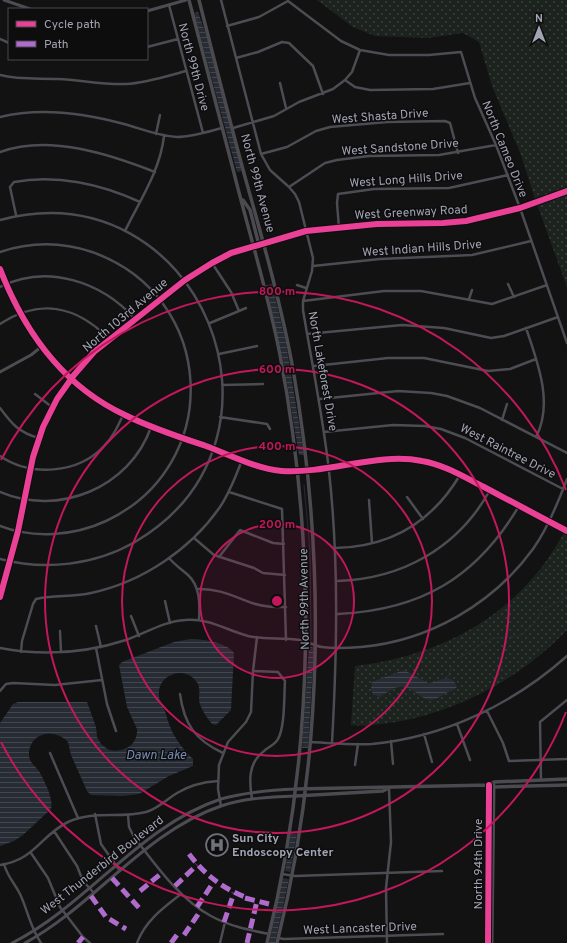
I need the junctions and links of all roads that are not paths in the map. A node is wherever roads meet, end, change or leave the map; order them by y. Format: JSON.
{"nodes":[{"id":1,"x":4,"y":0,"type":"edge"},
{"id":2,"x":187,"y":0,"type":"edge"},
{"id":3,"x":198,"y":0,"type":"edge"},
{"id":4,"x":221,"y":0,"type":"edge"},
{"id":5,"x":169,"y":5,"type":"junction"},
{"id":6,"x":27,"y":8,"type":"edge"},
{"id":7,"x":148,"y":11,"type":"edge"},
{"id":8,"x":227,"y":26,"type":"junction"},
{"id":9,"x":178,"y":39,"type":"junction"},
{"id":10,"x":148,"y":47,"type":"edge"},
{"id":11,"x":360,"y":50,"type":"junction"},
{"id":12,"x":236,"y":58,"type":"junction"},
{"id":13,"x":186,"y":71,"type":"junction"},
{"id":14,"x":0,"y":75,"type":"edge"},
{"id":15,"x":345,"y":80,"type":"junction"},
{"id":16,"x":280,"y":83,"type":"dead end"},
{"id":17,"x":470,"y":83,"type":"junction"},
{"id":18,"x":323,"y":94,"type":"junction"},
{"id":19,"x":286,"y":108,"type":"junction"},
{"id":20,"x":160,"y":115,"type":"dead end"},
{"id":21,"x":0,"y":117,"type":"edge"},
{"id":22,"x":253,"y":123,"type":"junction"},
{"id":23,"x":222,"y":128,"type":"junction"},
{"id":24,"x":232,"y":128,"type":"junction"},
{"id":25,"x":203,"y":133,"type":"junction"},
{"id":26,"x":156,"y":134,"type":"junction"},
{"id":27,"x":164,"y":136,"type":"junction"},
{"id":28,"x":496,"y":145,"type":"junction"},
{"id":29,"x":0,"y":152,"type":"edge"},
{"id":30,"x":458,"y":153,"type":"junction"},
{"id":31,"x":261,"y":154,"type":"junction"},
{"id":32,"x":155,"y":172,"type":"junction"},
{"id":33,"x":244,"y":174,"type":"junction"},
{"id":34,"x":508,"y":175,"type":"junction"},
{"id":35,"x":235,"y":177,"type":"junction"},
{"id":36,"x":289,"y":187,"type":"junction"},
{"id":37,"x":567,"y":191,"type":"edge"},
{"id":38,"x":242,"y":200,"type":"junction"},
{"id":39,"x":140,"y":202,"type":"junction"},
{"id":40,"x":520,"y":208,"type":"junction"},
{"id":41,"x":16,"y":215,"type":"junction"},
{"id":42,"x":0,"y":220,"type":"edge"},
{"id":43,"x":339,"y":228,"type":"junction"},
{"id":44,"x":125,"y":231,"type":"junction"},
{"id":45,"x":306,"y":232,"type":"junction"},
{"id":46,"x":531,"y":241,"type":"junction"},
{"id":47,"x":264,"y":244,"type":"junction"},
{"id":48,"x":259,"y":245,"type":"junction"},
{"id":49,"x":255,"y":246,"type":"junction"},
{"id":50,"x":0,"y":252,"type":"edge"},
{"id":51,"x":212,"y":262,"type":"junction"},
{"id":52,"x":313,"y":266,"type":"junction"},
{"id":53,"x":0,"y":269,"type":"edge"},
{"id":54,"x":185,"y":280,"type":"junction"},
{"id":55,"x":6,"y":284,"type":"junction"},
{"id":56,"x":508,"y":284,"type":"dead end"},
{"id":57,"x":297,"y":285,"type":"dead end"},
{"id":58,"x":547,"y":285,"type":"junction"},
{"id":59,"x":0,"y":287,"type":"edge"},
{"id":60,"x":306,"y":288,"type":"junction"},
{"id":61,"x":472,"y":290,"type":"dead end"},
{"id":62,"x":514,"y":297,"type":"junction"},
{"id":63,"x":470,"y":299,"type":"junction"},
{"id":64,"x":160,"y":300,"type":"junction"},
{"id":65,"x":303,"y":301,"type":"junction"},
{"id":66,"x":246,"y":308,"type":"dead end"},
{"id":67,"x":240,"y":311,"type":"junction"},
{"id":68,"x":19,"y":313,"type":"junction"},
{"id":69,"x":558,"y":317,"type":"junction"},
{"id":70,"x":135,"y":319,"type":"junction"},
{"id":71,"x":210,"y":323,"type":"junction"},
{"id":72,"x":0,"y":324,"type":"edge"},
{"id":73,"x":526,"y":328,"type":"junction"},
{"id":74,"x":307,"y":334,"type":"junction"},
{"id":75,"x":109,"y":339,"type":"junction"},
{"id":76,"x":567,"y":343,"type":"edge"},
{"id":77,"x":257,"y":346,"type":"dead end"},
{"id":78,"x":41,"y":347,"type":"junction"},
{"id":79,"x":219,"y":354,"type":"junction"},
{"id":80,"x":536,"y":359,"type":"junction"},
{"id":81,"x":314,"y":366,"type":"junction"},
{"id":82,"x":0,"y":372,"type":"edge"},
{"id":83,"x":71,"y":379,"type":"junction"},
{"id":84,"x":262,"y":384,"type":"dead end"},
{"id":85,"x":222,"y":385,"type":"junction"},
{"id":86,"x":35,"y":394,"type":"dead end"},
{"id":87,"x":319,"y":399,"type":"junction"},
{"id":88,"x":507,"y":404,"type":"dead end"},
{"id":89,"x":52,"y":407,"type":"junction"},
{"id":90,"x":0,"y":408,"type":"edge"},
{"id":91,"x":124,"y":415,"type":"junction"},
{"id":92,"x":220,"y":416,"type":"junction"},
{"id":93,"x":502,"y":420,"type":"junction"},
{"id":94,"x":151,"y":427,"type":"junction"},
{"id":95,"x":270,"y":429,"type":"dead end"},
{"id":96,"x":324,"y":432,"type":"junction"},
{"id":97,"x":536,"y":437,"type":"junction"},
{"id":98,"x":39,"y":438,"type":"junction"},
{"id":99,"x":183,"y":438,"type":"junction"},
{"id":100,"x":212,"y":449,"type":"junction"},
{"id":101,"x":567,"y":453,"type":"edge"},
{"id":102,"x":0,"y":456,"type":"edge"},
{"id":103,"x":242,"y":460,"type":"junction"},
{"id":104,"x":329,"y":468,"type":"junction"},
{"id":105,"x":30,"y":469,"type":"junction"},
{"id":106,"x":298,"y":470,"type":"junction"},
{"id":107,"x":308,"y":470,"type":"junction"},
{"id":108,"x":460,"y":475,"type":"junction"},
{"id":109,"x":567,"y":479,"type":"edge"},
{"id":110,"x":563,"y":489,"type":"junction"},
{"id":111,"x":490,"y":490,"type":"junction"},
{"id":112,"x":0,"y":492,"type":"edge"},
{"id":113,"x":229,"y":492,"type":"junction"},
{"id":114,"x":407,"y":497,"type":"dead end"},
{"id":115,"x":24,"y":500,"type":"junction"},
{"id":116,"x":369,"y":500,"type":"dead end"},
{"id":117,"x":519,"y":506,"type":"junction"},
{"id":118,"x":423,"y":519,"type":"junction"},
{"id":119,"x":549,"y":521,"type":"junction"},
{"id":120,"x":0,"y":526,"type":"edge"},
{"id":121,"x":18,"y":531,"type":"junction"},
{"id":122,"x":567,"y":531,"type":"edge"},
{"id":123,"x":194,"y":538,"type":"junction"},
{"id":124,"x":372,"y":543,"type":"junction"},
{"id":125,"x":284,"y":544,"type":"junction"},
{"id":126,"x":336,"y":548,"type":"junction"},
{"id":127,"x":169,"y":558,"type":"junction"},
{"id":128,"x":219,"y":558,"type":"junction"},
{"id":129,"x":0,"y":559,"type":"edge"},
{"id":130,"x":10,"y":562,"type":"junction"},
{"id":131,"x":285,"y":575,"type":"junction"},
{"id":132,"x":337,"y":581,"type":"junction"},
{"id":133,"x":197,"y":589,"type":"junction"},
{"id":134,"x":0,"y":597,"type":"edge"},
{"id":135,"x":165,"y":601,"type":"dead end"},
{"id":136,"x":286,"y":607,"type":"junction"},
{"id":137,"x":338,"y":614,"type":"junction"},
{"id":138,"x":131,"y":616,"type":"dead end"},
{"id":139,"x":199,"y":620,"type":"junction"},
{"id":140,"x":170,"y":623,"type":"junction"},
{"id":141,"x":96,"y":626,"type":"dead end"},
{"id":142,"x":60,"y":631,"type":"dead end"},
{"id":143,"x":139,"y":636,"type":"junction"},
{"id":144,"x":257,"y":637,"type":"junction"},
{"id":145,"x":286,"y":640,"type":"junction"},
{"id":146,"x":306,"y":642,"type":"junction"},
{"id":147,"x":316,"y":646,"type":"junction"},
{"id":148,"x":101,"y":647,"type":"junction"},
{"id":149,"x":0,"y":648,"type":"edge"},
{"id":150,"x":96,"y":648,"type":"junction"},
{"id":151,"x":337,"y":648,"type":"junction"},
{"id":152,"x":20,"y":652,"type":"junction"},
{"id":153,"x":61,"y":652,"type":"junction"},
{"id":154,"x":567,"y":656,"type":"edge"},
{"id":155,"x":253,"y":670,"type":"junction"},
{"id":156,"x":102,"y":680,"type":"junction"},
{"id":157,"x":0,"y":691,"type":"edge"},
{"id":158,"x":180,"y":694,"type":"dead end"},
{"id":159,"x":567,"y":700,"type":"edge"},
{"id":160,"x":487,"y":711,"type":"junction"},
{"id":161,"x":457,"y":724,"type":"junction"},
{"id":162,"x":116,"y":731,"type":"dead end"},
{"id":163,"x":424,"y":734,"type":"junction"},
{"id":164,"x":391,"y":741,"type":"junction"},
{"id":165,"x":310,"y":742,"type":"junction"},
{"id":166,"x":332,"y":743,"type":"junction"},
{"id":167,"x":358,"y":744,"type":"junction"},
{"id":168,"x":50,"y":753,"type":"dead end"},
{"id":169,"x":223,"y":753,"type":"junction"},
{"id":170,"x":567,"y":759,"type":"edge"},
{"id":171,"x":470,"y":760,"type":"dead end"},
{"id":172,"x":540,"y":760,"type":"junction"},
{"id":173,"x":432,"y":762,"type":"dead end"},
{"id":174,"x":393,"y":764,"type":"dead end"},
{"id":175,"x":355,"y":765,"type":"dead end"},
{"id":176,"x":567,"y":779,"type":"edge"},
{"id":177,"x":218,"y":780,"type":"junction"},
{"id":178,"x":541,"y":780,"type":"junction"},
{"id":179,"x":494,"y":782,"type":"junction"},
{"id":180,"x":489,"y":785,"type":"junction"},
{"id":181,"x":567,"y":785,"type":"edge"},
{"id":182,"x":522,"y":786,"type":"junction"},
{"id":183,"x":494,"y":787,"type":"junction"},
{"id":184,"x":389,"y":788,"type":"junction"},
{"id":185,"x":301,"y":789,"type":"junction"},
{"id":186,"x":251,"y":792,"type":"junction"},
{"id":187,"x":300,"y":796,"type":"junction"},
{"id":188,"x":252,"y":799,"type":"junction"},
{"id":189,"x":220,"y":800,"type":"junction"},
{"id":190,"x":491,"y":805,"type":"junction"},
{"id":191,"x":222,"y":806,"type":"junction"},
{"id":192,"x":95,"y":814,"type":"junction"},
{"id":193,"x":128,"y":815,"type":"junction"},
{"id":194,"x":78,"y":818,"type":"junction"},
{"id":195,"x":54,"y":831,"type":"junction"},
{"id":196,"x":141,"y":846,"type":"junction"},
{"id":197,"x":145,"y":851,"type":"junction"},
{"id":198,"x":31,"y":853,"type":"junction"},
{"id":199,"x":4,"y":864,"type":"junction"},
{"id":200,"x":0,"y":865,"type":"edge"},
{"id":201,"x":116,"y":866,"type":"junction"},
{"id":202,"x":442,"y":871,"type":"dead end"},
{"id":203,"x":120,"y":872,"type":"junction"},
{"id":204,"x":388,"y":873,"type":"junction"},
{"id":205,"x":282,"y":874,"type":"junction"},
{"id":206,"x":292,"y":876,"type":"junction"},
{"id":207,"x":90,"y":888,"type":"junction"},
{"id":208,"x":94,"y":893,"type":"junction"},
{"id":209,"x":181,"y":894,"type":"junction"},
{"id":210,"x":63,"y":910,"type":"junction"},
{"id":211,"x":66,"y":916,"type":"junction"},
{"id":212,"x":225,"y":922,"type":"junction"},
{"id":213,"x":33,"y":931,"type":"junction"},
{"id":214,"x":270,"y":934,"type":"junction"},
{"id":215,"x":443,"y":934,"type":"dead end"},
{"id":216,"x":36,"y":936,"type":"junction"},
{"id":217,"x":388,"y":936,"type":"junction"},
{"id":218,"x":278,"y":938,"type":"junction"},
{"id":219,"x":490,"y":941,"type":"edge"},
{"id":220,"x":12,"y":943,"type":"edge"},
{"id":221,"x":25,"y":943,"type":"edge"},
{"id":222,"x":41,"y":943,"type":"edge"},
{"id":223,"x":90,"y":943,"type":"edge"},
{"id":224,"x":137,"y":943,"type":"edge"},
{"id":225,"x":220,"y":943,"type":"edge"},
{"id":226,"x":267,"y":943,"type":"edge"},
{"id":227,"x":277,"y":943,"type":"edge"},
{"id":228,"x":387,"y":943,"type":"edge"}],
"edges":[{"from":1,"to":6,"type":"street"},
{"from":2,"to":5,"type":"street"},
{"from":2,"to":23,"type":"main road","name":"North 99th Avenue"},
{"from":3,"to":24,"type":"main road","name":"North 99th Avenue"},
{"from":4,"to":8,"type":"street","name":"North Lakeforest Drive"},
{"from":5,"to":7,"type":"street"},
{"from":5,"to":9,"type":"street","name":"North 99th Drive"},
{"from":8,"to":11,"type":"street"},
{"from":8,"to":12,"type":"street","name":"North Lakeforest Drive"},
{"from":9,"to":10,"type":"street"},
{"from":9,"to":13,"type":"street","name":"North 99th Drive"},
{"from":11,"to":15,"type":"street"},
{"from":11,"to":17,"type":"street","name":"North Cameo Drive"},
{"from":12,"to":18,"type":"street"},
{"from":12,"to":22,"type":"street","name":"North Lakeforest Drive"},
{"from":13,"to":14,"type":"street"},
{"from":13,"to":25,"type":"street","name":"North 99th Drive"},
{"from":15,"to":17,"type":"street"},
{"from":15,"to":18,"type":"street"},
{"from":16,"to":19,"type":"street"},
{"from":17,"to":28,"type":"street","name":"North Cameo Drive"},
{"from":18,"to":19,"type":"street"},
{"from":19,"to":22,"type":"street"},
{"from":20,"to":26,"type":"street"},
{"from":21,"to":26,"type":"street"},
{"from":22,"to":24,"type":"street"},
{"from":22,"to":31,"type":"street","name":"North Lakeforest Drive"},
{"from":23,"to":25,"type":"street"},
{"from":23,"to":35,"type":"main road","name":"North 99th Avenue"},
{"from":24,"to":33,"type":"main road","name":"North 99th Avenue"},
{"from":25,"to":27,"type":"street"},
{"from":26,"to":27,"type":"street"},
{"from":27,"to":32,"type":"street"},
{"from":28,"to":30,"type":"street","name":"West Sandstone Drive"},
{"from":28,"to":34,"type":"street","name":"North Cameo Drive"},
{"from":29,"to":32,"type":"street"},
{"from":30,"to":31,"type":"street","name":"West Shasta Drive"},
{"from":30,"to":36,"type":"street","name":"West Sandstone Drive"},
{"from":31,"to":36,"type":"street","name":"North Lakeforest Drive"},
{"from":32,"to":39,"type":"street"},
{"from":33,"to":35,"type":"main road"},
{"from":33,"to":47,"type":"main road","name":"North 99th Avenue"},
{"from":34,"to":40,"type":"street","name":"North Cameo Drive"},
{"from":34,"to":43,"type":"street","name":"West Long Hills Drive"},
{"from":35,"to":38,"type":"main road","name":"North 99th Avenue"},
{"from":36,"to":45,"type":"street","name":"North Lakeforest Drive"},
{"from":37,"to":40,"type":"street","name":"West Greenway Road"},
{"from":38,"to":48,"type":"main road","name":"North 99th Avenue"},
{"from":38,"to":49,"type":"main road","name":"North 99th Avenue"},
{"from":39,"to":41,"type":"street"},
{"from":39,"to":44,"type":"street"},
{"from":40,"to":43,"type":"street","name":"West Greenway Road"},
{"from":40,"to":46,"type":"street","name":"North Cameo Drive"},
{"from":41,"to":42,"type":"street"},
{"from":41,"to":44,"type":"street"},
{"from":43,"to":45,"type":"street","name":"West Greenway Road"},
{"from":44,"to":54,"type":"street"},
{"from":45,"to":47,"type":"street","name":"West Greenway Road"},
{"from":45,"to":52,"type":"street","name":"North Lakeforest Drive"},
{"from":46,"to":52,"type":"street","name":"West Indian Hills Drive"},
{"from":46,"to":58,"type":"street","name":"North Cameo Drive"},
{"from":47,"to":48,"type":"street","name":"West Greenway Road"},
{"from":47,"to":107,"type":"main road","name":"North 99th Avenue"},
{"from":48,"to":49,"type":"street","name":"West Greenway Road"},
{"from":49,"to":51,"type":"street","name":"North 103rd Avenue"},
{"from":49,"to":106,"type":"main road","name":"North 99th Avenue"},
{"from":50,"to":64,"type":"street"},
{"from":51,"to":54,"type":"street","name":"North 103rd Avenue"},
{"from":51,"to":67,"type":"street"},
{"from":52,"to":60,"type":"street","name":"North Lakeforest Drive"},
{"from":53,"to":55,"type":"street"},
{"from":54,"to":64,"type":"street","name":"North 103rd Avenue"},
{"from":54,"to":71,"type":"street"},
{"from":55,"to":59,"type":"street"},
{"from":55,"to":68,"type":"street"},
{"from":55,"to":70,"type":"street"},
{"from":56,"to":62,"type":"street"},
{"from":57,"to":60,"type":"street"},
{"from":58,"to":62,"type":"street"},
{"from":58,"to":69,"type":"street","name":"North Cameo Drive"},
{"from":60,"to":65,"type":"street","name":"North Lakeforest Drive"},
{"from":61,"to":63,"type":"street"},
{"from":62,"to":63,"type":"street"},
{"from":63,"to":65,"type":"street"},
{"from":64,"to":70,"type":"street","name":"North 103rd Avenue"},
{"from":64,"to":99,"type":"street"},
{"from":65,"to":74,"type":"street","name":"North Lakeforest Drive"},
{"from":66,"to":67,"type":"street"},
{"from":67,"to":71,"type":"street"},
{"from":68,"to":72,"type":"street"},
{"from":68,"to":75,"type":"street"},
{"from":68,"to":78,"type":"street"},
{"from":69,"to":73,"type":"street"},
{"from":69,"to":76,"type":"street","name":"North Cameo Drive"},
{"from":70,"to":75,"type":"street","name":"North 103rd Avenue"},
{"from":71,"to":79,"type":"street"},
{"from":73,"to":74,"type":"street"},
{"from":73,"to":80,"type":"street"},
{"from":74,"to":81,"type":"street","name":"North Lakeforest Drive"},
{"from":75,"to":83,"type":"street","name":"North 103rd Avenue"},
{"from":77,"to":79,"type":"street"},
{"from":78,"to":82,"type":"street"},
{"from":78,"to":83,"type":"street"},
{"from":79,"to":85,"type":"street"},
{"from":80,"to":81,"type":"street"},
{"from":80,"to":97,"type":"street"},
{"from":81,"to":87,"type":"street","name":"North Lakeforest Drive"},
{"from":83,"to":89,"type":"street","name":"North 103rd Avenue"},
{"from":83,"to":91,"type":"street"},
{"from":84,"to":85,"type":"street"},
{"from":85,"to":92,"type":"street"},
{"from":86,"to":89,"type":"street"},
{"from":87,"to":93,"type":"street"},
{"from":87,"to":96,"type":"street","name":"North Lakeforest Drive"},
{"from":88,"to":93,"type":"street"},
{"from":89,"to":98,"type":"street","name":"North 103rd Avenue"},
{"from":90,"to":98,"type":"street"},
{"from":91,"to":94,"type":"street"},
{"from":91,"to":105,"type":"street"},
{"from":92,"to":95,"type":"street"},
{"from":92,"to":100,"type":"street"},
{"from":93,"to":97,"type":"street"},
{"from":94,"to":99,"type":"street"},
{"from":94,"to":115,"type":"street"},
{"from":96,"to":104,"type":"street","name":"North Lakeforest Drive"},
{"from":96,"to":110,"type":"street","name":"West Raintree Drive"},
{"from":97,"to":101,"type":"street"},
{"from":98,"to":105,"type":"street","name":"North 103rd Avenue"},
{"from":99,"to":100,"type":"street"},
{"from":99,"to":121,"type":"street"},
{"from":100,"to":103,"type":"street"},
{"from":100,"to":130,"type":"street"},
{"from":102,"to":105,"type":"street"},
{"from":103,"to":106,"type":"street"},
{"from":103,"to":113,"type":"street"},
{"from":104,"to":107,"type":"street"},
{"from":104,"to":108,"type":"street"},
{"from":104,"to":126,"type":"street","name":"North Lakeforest Drive"},
{"from":105,"to":115,"type":"street","name":"North 103rd Avenue"},
{"from":106,"to":107,"type":"street"},
{"from":106,"to":146,"type":"main road","name":"North 99th Avenue"},
{"from":107,"to":147,"type":"main road","name":"North 99th Avenue"},
{"from":108,"to":111,"type":"street"},
{"from":108,"to":118,"type":"street"},
{"from":109,"to":110,"type":"street"},
{"from":110,"to":119,"type":"street"},
{"from":111,"to":117,"type":"street"},
{"from":111,"to":132,"type":"street"},
{"from":112,"to":115,"type":"street"},
{"from":113,"to":123,"type":"street"},
{"from":113,"to":125,"type":"street"},
{"from":114,"to":118,"type":"street"},
{"from":115,"to":121,"type":"street","name":"North 103rd Avenue"},
{"from":116,"to":124,"type":"street"},
{"from":117,"to":119,"type":"street"},
{"from":117,"to":137,"type":"street"},
{"from":118,"to":124,"type":"street"},
{"from":119,"to":122,"type":"street"},
{"from":119,"to":151,"type":"street"},
{"from":120,"to":121,"type":"street"},
{"from":121,"to":130,"type":"street","name":"North 103rd Avenue"},
{"from":123,"to":127,"type":"street"},
{"from":123,"to":128,"type":"street"},
{"from":124,"to":126,"type":"street"},
{"from":125,"to":128,"type":"street"},
{"from":125,"to":131,"type":"street"},
{"from":126,"to":132,"type":"street","name":"North Lakeforest Drive"},
{"from":127,"to":133,"type":"street"},
{"from":127,"to":152,"type":"street"},
{"from":128,"to":131,"type":"street"},
{"from":129,"to":130,"type":"street"},
{"from":130,"to":134,"type":"street","name":"North 103rd Avenue"},
{"from":131,"to":136,"type":"street"},
{"from":132,"to":137,"type":"street","name":"North Lakeforest Drive"},
{"from":133,"to":136,"type":"street"},
{"from":133,"to":139,"type":"street"},
{"from":135,"to":140,"type":"street"},
{"from":136,"to":145,"type":"street"},
{"from":137,"to":151,"type":"street","name":"North Lakeforest Drive"},
{"from":138,"to":143,"type":"street"},
{"from":139,"to":140,"type":"street"},
{"from":139,"to":144,"type":"street"},
{"from":140,"to":143,"type":"street"},
{"from":141,"to":148,"type":"street"},
{"from":142,"to":153,"type":"street"},
{"from":143,"to":148,"type":"street"},
{"from":144,"to":145,"type":"street"},
{"from":144,"to":155,"type":"street"},
{"from":145,"to":146,"type":"street"},
{"from":146,"to":147,"type":"street"},
{"from":146,"to":185,"type":"main road","name":"North 99th Avenue"},
{"from":147,"to":151,"type":"street"},
{"from":147,"to":165,"type":"main road","name":"North 99th Avenue"},
{"from":148,"to":150,"type":"street"},
{"from":149,"to":152,"type":"street"},
{"from":150,"to":153,"type":"street"},
{"from":150,"to":156,"type":"street"},
{"from":151,"to":166,"type":"street","name":"North Lakeforest Drive"},
{"from":152,"to":153,"type":"street"},
{"from":154,"to":160,"type":"street"},
{"from":155,"to":169,"type":"street"},
{"from":155,"to":186,"type":"street"},
{"from":156,"to":157,"type":"street"},
{"from":156,"to":162,"type":"street"},
{"from":158,"to":169,"type":"street"},
{"from":159,"to":172,"type":"street"},
{"from":160,"to":161,"type":"street"},
{"from":160,"to":172,"type":"street"},
{"from":161,"to":163,"type":"street"},
{"from":161,"to":171,"type":"street"},
{"from":163,"to":164,"type":"street"},
{"from":163,"to":173,"type":"street"},
{"from":164,"to":167,"type":"street"},
{"from":164,"to":174,"type":"street"},
{"from":165,"to":166,"type":"street"},
{"from":165,"to":185,"type":"main road","name":"North 99th Avenue"},
{"from":166,"to":167,"type":"street"},
{"from":167,"to":175,"type":"street"},
{"from":168,"to":194,"type":"street"},
{"from":169,"to":177,"type":"street"},
{"from":170,"to":172,"type":"street"},
{"from":172,"to":178,"type":"street"},
{"from":176,"to":178,"type":"main road"},
{"from":177,"to":189,"type":"street"},
{"from":177,"to":193,"type":"street"},
{"from":178,"to":179,"type":"main road"},
{"from":178,"to":182,"type":"main road"},
{"from":179,"to":180,"type":"main road"},
{"from":179,"to":183,"type":"street","name":"North 94th Drive"},
{"from":180,"to":183,"type":"main road"},
{"from":180,"to":184,"type":"main road"},
{"from":180,"to":190,"type":"street","name":"North 94th Drive"},
{"from":181,"to":182,"type":"main road"},
{"from":182,"to":183,"type":"main road"},
{"from":183,"to":190,"type":"street","name":"North 94th Drive"},
{"from":184,"to":185,"type":"main road"},
{"from":184,"to":187,"type":"main road"},
{"from":184,"to":204,"type":"street"},
{"from":185,"to":186,"type":"street","name":"West Thunderbird Boulevard"},
{"from":185,"to":187,"type":"main road","name":"North 99th Avenue"},
{"from":185,"to":187,"type":"main road","name":"North 99th Avenue"},
{"from":186,"to":188,"type":"street"},
{"from":186,"to":189,"type":"street","name":"West Thunderbird Boulevard"},
{"from":187,"to":188,"type":"street","name":"West Thunderbird Boulevard"},
{"from":187,"to":205,"type":"main road","name":"North 99th Avenue"},
{"from":187,"to":206,"type":"main road","name":"North 99th Avenue"},
{"from":188,"to":191,"type":"street","name":"West Thunderbird Boulevard"},
{"from":189,"to":191,"type":"street"},
{"from":189,"to":196,"type":"street","name":"West Thunderbird Boulevard"},
{"from":190,"to":219,"type":"street","name":"North 94th Drive"},
{"from":191,"to":197,"type":"street","name":"West Thunderbird Boulevard"},
{"from":192,"to":193,"type":"street"},
{"from":192,"to":194,"type":"street"},
{"from":192,"to":201,"type":"street"},
{"from":193,"to":196,"type":"street"},
{"from":194,"to":195,"type":"street"},
{"from":195,"to":198,"type":"street"},
{"from":195,"to":207,"type":"street"},
{"from":196,"to":197,"type":"street"},
{"from":196,"to":201,"type":"street","name":"West Thunderbird Boulevard"},
{"from":197,"to":203,"type":"street","name":"West Thunderbird Boulevard"},
{"from":197,"to":209,"type":"street"},
{"from":198,"to":199,"type":"street"},
{"from":198,"to":210,"type":"street"},
{"from":199,"to":200,"type":"street"},
{"from":199,"to":213,"type":"street"},
{"from":201,"to":203,"type":"street"},
{"from":201,"to":207,"type":"street","name":"West Thunderbird Boulevard"},
{"from":202,"to":204,"type":"street"},
{"from":203,"to":208,"type":"street","name":"West Thunderbird Boulevard"},
{"from":204,"to":206,"type":"street"},
{"from":204,"to":217,"type":"street"},
{"from":205,"to":206,"type":"street"},
{"from":205,"to":214,"type":"main road","name":"North 99th Avenue"},
{"from":206,"to":218,"type":"main road","name":"North 99th Avenue"},
{"from":207,"to":208,"type":"street"},
{"from":207,"to":210,"type":"street","name":"West Thunderbird Boulevard"},
{"from":208,"to":211,"type":"street","name":"West Thunderbird Boulevard"},
{"from":209,"to":212,"type":"street"},
{"from":209,"to":224,"type":"street"},
{"from":210,"to":211,"type":"street"},
{"from":210,"to":213,"type":"street","name":"West Thunderbird Boulevard"},
{"from":211,"to":216,"type":"street","name":"West Thunderbird Boulevard"},
{"from":211,"to":223,"type":"street"},
{"from":212,"to":214,"type":"street"},
{"from":212,"to":225,"type":"street"},
{"from":213,"to":216,"type":"street"},
{"from":213,"to":220,"type":"street","name":"West Thunderbird Boulevard"},
{"from":214,"to":226,"type":"main road","name":"North 99th Avenue"},
{"from":215,"to":217,"type":"street","name":"West Lancaster Drive"},
{"from":216,"to":221,"type":"street","name":"West Thunderbird Boulevard"},
{"from":216,"to":222,"type":"street"},
{"from":217,"to":218,"type":"street","name":"West Lancaster Drive"},
{"from":217,"to":228,"type":"street"},
{"from":218,"to":227,"type":"main road","name":"North 99th Avenue"}]}
